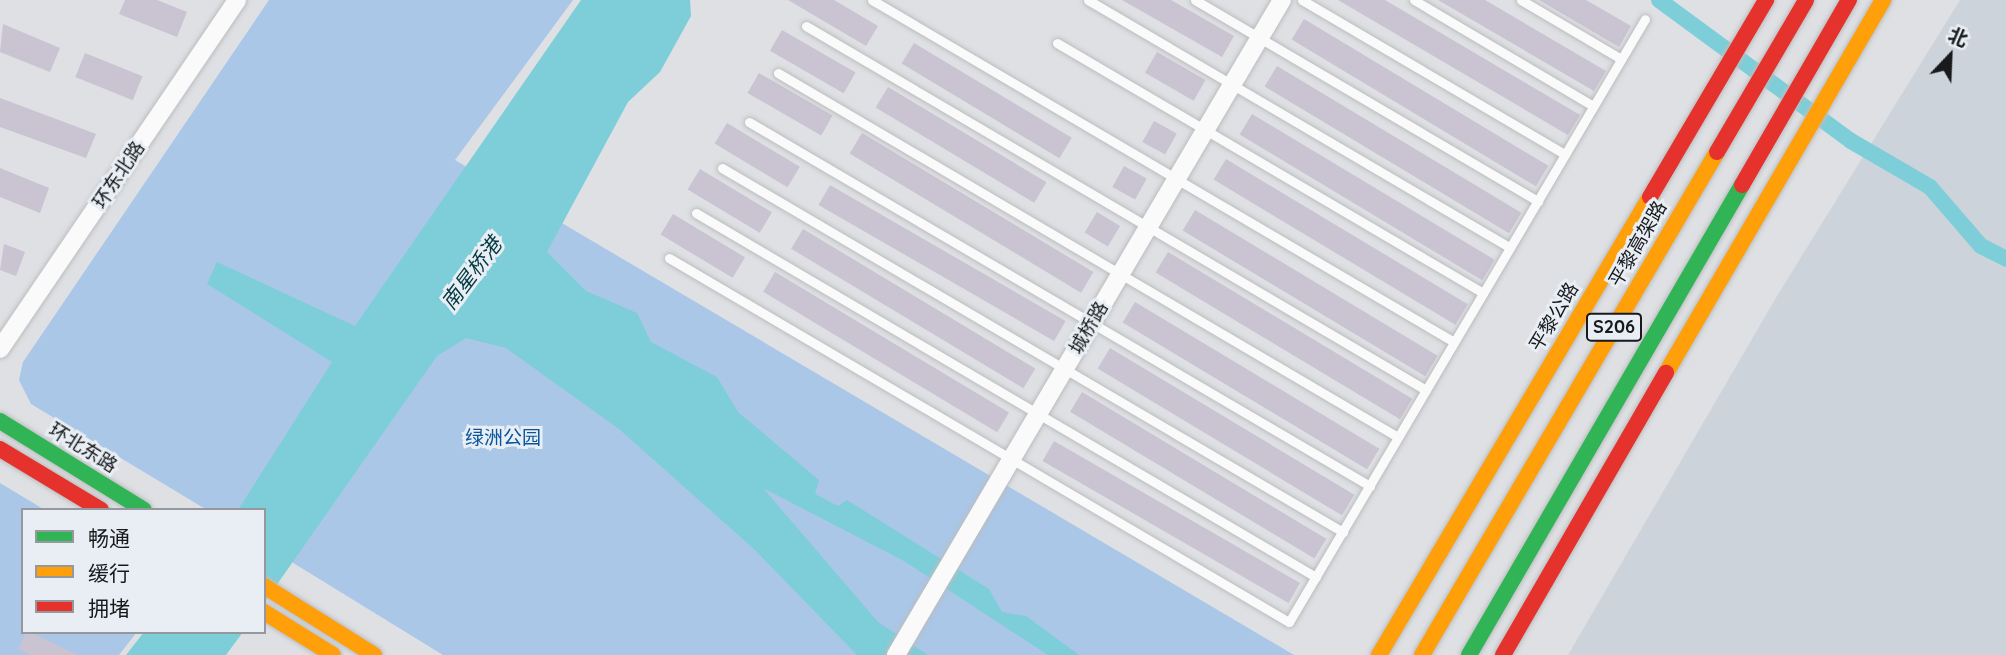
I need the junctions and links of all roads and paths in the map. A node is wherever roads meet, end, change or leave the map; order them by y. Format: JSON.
{"nodes":[{"id":1,"x":237,"y":0,"type":"edge"},
{"id":2,"x":872,"y":0,"type":"edge"},
{"id":3,"x":1088,"y":0,"type":"edge"},
{"id":4,"x":1195,"y":0,"type":"edge"},
{"id":5,"x":1282,"y":0,"type":"edge"},
{"id":6,"x":1302,"y":0,"type":"edge"},
{"id":7,"x":1414,"y":0,"type":"edge"},
{"id":8,"x":1521,"y":0,"type":"edge"},
{"id":9,"x":1766,"y":0,"type":"edge"},
{"id":10,"x":1806,"y":0,"type":"edge"},
{"id":11,"x":1849,"y":0,"type":"edge"},
{"id":12,"x":1883,"y":0,"type":"edge"},
{"id":13,"x":1645,"y":19,"type":"dead end"},
{"id":14,"x":806,"y":26,"type":"dead end"},
{"id":15,"x":1260,"y":38,"type":"junction"},
{"id":16,"x":1057,"y":43,"type":"dead end"},
{"id":17,"x":1621,"y":59,"type":"junction"},
{"id":18,"x":778,"y":74,"type":"dead end"},
{"id":19,"x":1232,"y":85,"type":"junction"},
{"id":20,"x":1594,"y":106,"type":"junction"},
{"id":21,"x":749,"y":122,"type":"dead end"},
{"id":22,"x":1205,"y":131,"type":"junction"},
{"id":23,"x":1565,"y":154,"type":"junction"},
{"id":24,"x":722,"y":168,"type":"dead end"},
{"id":25,"x":1177,"y":179,"type":"junction"},
{"id":26,"x":1538,"y":201,"type":"junction"},
{"id":27,"x":696,"y":213,"type":"dead end"},
{"id":28,"x":1149,"y":227,"type":"junction"},
{"id":29,"x":1510,"y":248,"type":"junction"},
{"id":30,"x":669,"y":258,"type":"dead end"},
{"id":31,"x":1121,"y":274,"type":"junction"},
{"id":32,"x":1483,"y":293,"type":"junction"},
{"id":33,"x":1628,"y":303,"type":"junction"},
{"id":34,"x":1663,"y":321,"type":"junction"},
{"id":35,"x":1092,"y":323,"type":"junction"},
{"id":36,"x":1454,"y":342,"type":"junction"},
{"id":37,"x":0,"y":349,"type":"edge"},
{"id":38,"x":1065,"y":369,"type":"junction"},
{"id":39,"x":1426,"y":390,"type":"junction"},
{"id":40,"x":1039,"y":414,"type":"junction"},
{"id":41,"x":0,"y":421,"type":"edge"},
{"id":42,"x":1398,"y":437,"type":"junction"},
{"id":43,"x":0,"y":449,"type":"edge"},
{"id":44,"x":1012,"y":459,"type":"junction"},
{"id":45,"x":1370,"y":486,"type":"junction"},
{"id":46,"x":98,"y":508,"type":"edge"},
{"id":47,"x":141,"y":508,"type":"edge"},
{"id":48,"x":1343,"y":532,"type":"junction"},
{"id":49,"x":1316,"y":577,"type":"junction"},
{"id":50,"x":266,"y":587,"type":"edge"},
{"id":51,"x":269,"y":615,"type":"edge"},
{"id":52,"x":333,"y":655,"type":"edge"},
{"id":53,"x":374,"y":655,"type":"edge"},
{"id":54,"x":896,"y":655,"type":"edge"},
{"id":55,"x":1379,"y":655,"type":"edge"},
{"id":56,"x":1403,"y":655,"type":"edge"},
{"id":57,"x":1422,"y":655,"type":"edge"},
{"id":58,"x":1469,"y":655,"type":"edge"},
{"id":59,"x":1487,"y":655,"type":"edge"},
{"id":60,"x":1503,"y":655,"type":"edge"}],
"edges":[{"from":1,"to":37,"type":"street","name":"环东北路"},
{"from":2,"to":25,"type":"lane"},
{"from":3,"to":19,"type":"lane"},
{"from":4,"to":15,"type":"lane"},
{"from":5,"to":15,"type":"street","name":"城桥路"},
{"from":6,"to":23,"type":"lane"},
{"from":7,"to":20,"type":"lane"},
{"from":8,"to":17,"type":"lane"},
{"from":9,"to":55,"type":"main road","name":"平黎公路"},
{"from":10,"to":33,"type":"main road","name":"平黎高架路","number":"S206"},
{"from":11,"to":34,"type":"main road","number":"S206"},
{"from":12,"to":60,"type":"main road"},
{"from":13,"to":17,"type":"lane"},
{"from":14,"to":28,"type":"lane"},
{"from":15,"to":19,"type":"street","name":"城桥路"},
{"from":15,"to":26,"type":"lane"},
{"from":16,"to":22,"type":"lane"},
{"from":17,"to":20,"type":"lane"},
{"from":18,"to":31,"type":"lane"},
{"from":19,"to":22,"type":"street","name":"城桥路"},
{"from":19,"to":29,"type":"lane"},
{"from":20,"to":23,"type":"lane"},
{"from":21,"to":35,"type":"lane"},
{"from":22,"to":25,"type":"street","name":"城桥路"},
{"from":22,"to":32,"type":"lane"},
{"from":23,"to":26,"type":"lane"},
{"from":24,"to":38,"type":"lane"},
{"from":25,"to":28,"type":"street","name":"城桥路"},
{"from":25,"to":36,"type":"lane"},
{"from":26,"to":29,"type":"lane"},
{"from":27,"to":40,"type":"lane"},
{"from":28,"to":31,"type":"street","name":"城桥路"},
{"from":28,"to":39,"type":"lane"},
{"from":29,"to":32,"type":"lane"},
{"from":30,"to":44,"type":"lane"},
{"from":31,"to":35,"type":"street","name":"城桥路"},
{"from":31,"to":42,"type":"lane"},
{"from":32,"to":36,"type":"lane"},
{"from":33,"to":56,"type":"main road"},
{"from":33,"to":57,"type":"main road","name":"平黎高架路","number":"S206"},
{"from":34,"to":58,"type":"main road","number":"S206"},
{"from":34,"to":59,"type":"main road"},
{"from":35,"to":38,"type":"street","name":"城桥路"},
{"from":35,"to":45,"type":"lane"},
{"from":36,"to":39,"type":"lane"},
{"from":38,"to":40,"type":"street","name":"城桥路"},
{"from":38,"to":48,"type":"lane"},
{"from":39,"to":42,"type":"lane"},
{"from":40,"to":44,"type":"street","name":"城桥路"},
{"from":40,"to":49,"type":"lane"},
{"from":41,"to":47,"type":"main road","name":"环北东路"},
{"from":42,"to":45,"type":"lane"},
{"from":43,"to":46,"type":"main road"},
{"from":44,"to":49,"type":"lane"},
{"from":44,"to":54,"type":"street","name":"城桥路"},
{"from":45,"to":48,"type":"lane"},
{"from":48,"to":49,"type":"lane"},
{"from":50,"to":53,"type":"main road"},
{"from":51,"to":52,"type":"main road"}]}
